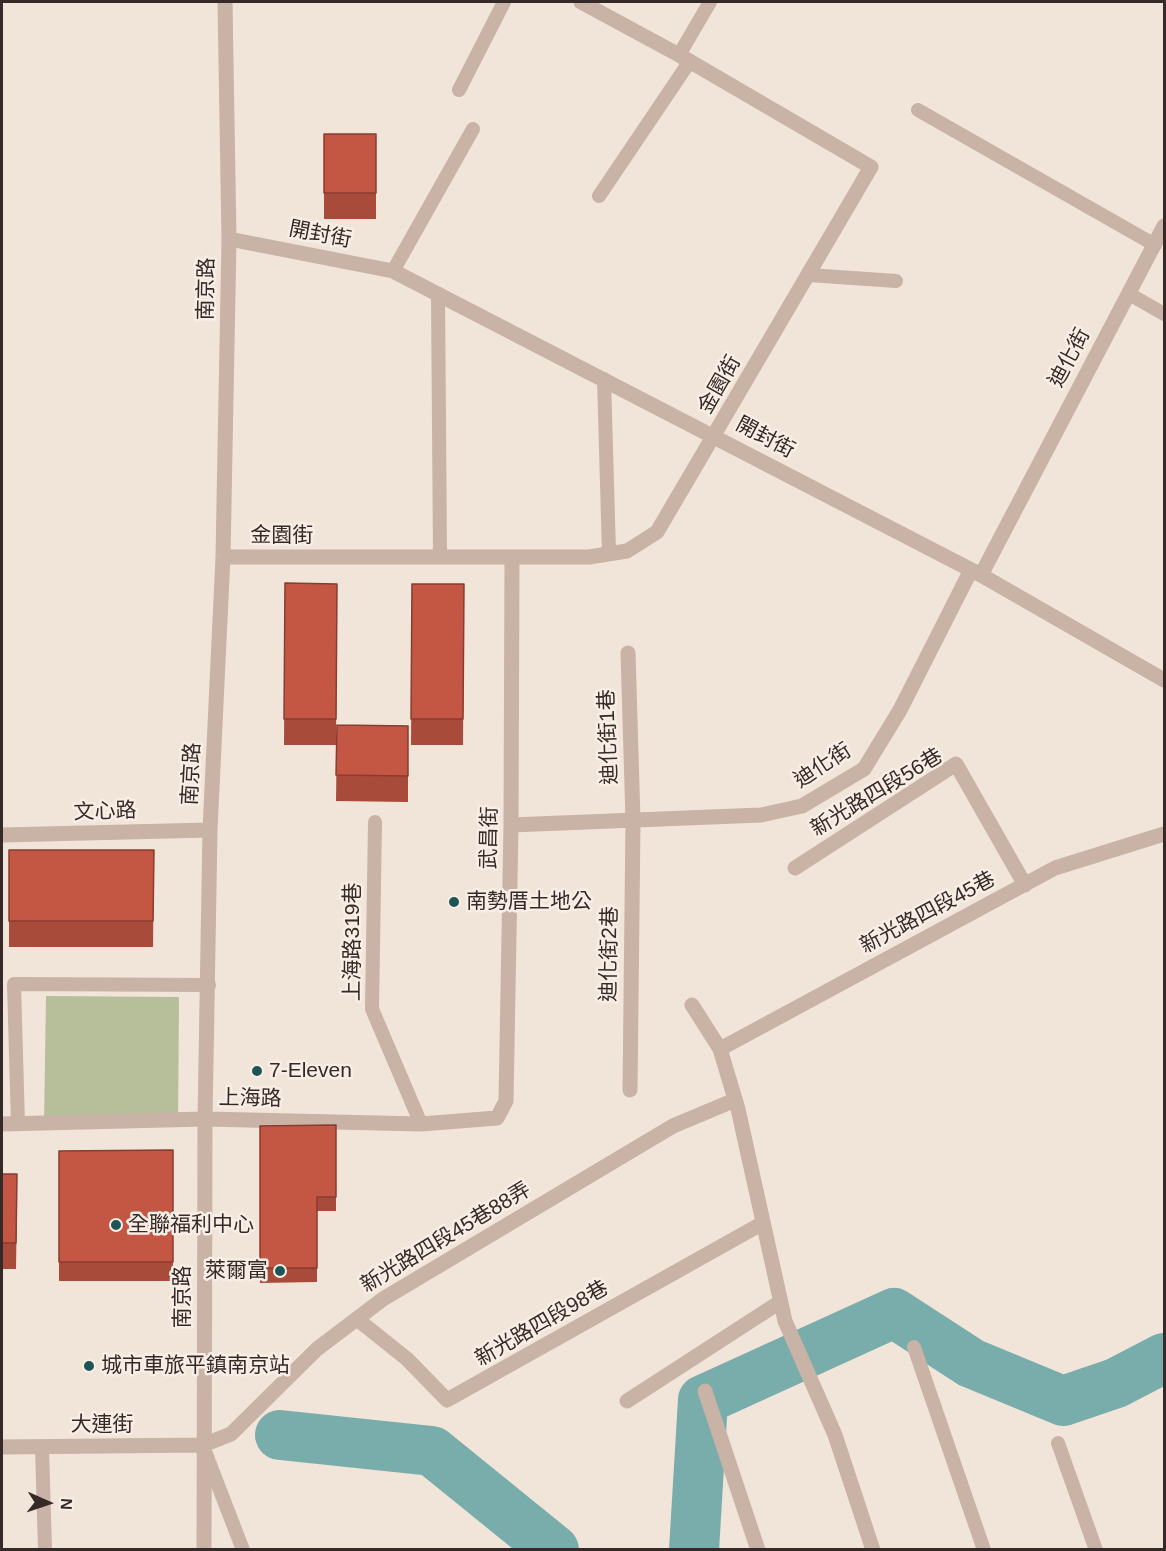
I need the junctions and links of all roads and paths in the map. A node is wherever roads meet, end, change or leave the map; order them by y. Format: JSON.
{"nodes":[{"id":1,"x":225,"y":2,"type":"edge"},
{"id":2,"x":504,"y":2,"type":"edge"},
{"id":3,"x":581,"y":2,"type":"edge"},
{"id":4,"x":710,"y":2,"type":"edge"},
{"id":5,"x":685,"y":58,"type":"junction"},
{"id":6,"x":459,"y":90,"type":"dead end"},
{"id":7,"x":918,"y":110,"type":"dead end"},
{"id":8,"x":473,"y":129,"type":"dead end"},
{"id":9,"x":599,"y":196,"type":"dead end"},
{"id":10,"x":1164,"y":226,"type":"edge"},
{"id":11,"x":229,"y":239,"type":"junction"},
{"id":12,"x":1155,"y":245,"type":"junction"},
{"id":13,"x":393,"y":271,"type":"junction"},
{"id":14,"x":809,"y":275,"type":"junction"},
{"id":15,"x":896,"y":280,"type":"dead end"},
{"id":16,"x":438,"y":294,"type":"junction"},
{"id":17,"x":1129,"y":294,"type":"junction"},
{"id":18,"x":1164,"y":314,"type":"edge"},
{"id":19,"x":604,"y":379,"type":"junction"},
{"id":20,"x":715,"y":435,"type":"junction"},
{"id":21,"x":609,"y":553,"type":"junction"},
{"id":22,"x":223,"y":557,"type":"junction"},
{"id":23,"x":440,"y":557,"type":"junction"},
{"id":24,"x":512,"y":557,"type":"junction"},
{"id":25,"x":976,"y":572,"type":"junction"},
{"id":26,"x":628,"y":653,"type":"dead end"},
{"id":27,"x":1164,"y":680,"type":"edge"},
{"id":28,"x":633,"y":820,"type":"junction"},
{"id":29,"x":375,"y":822,"type":"dead end"},
{"id":30,"x":511,"y":825,"type":"junction"},
{"id":31,"x":210,"y":830,"type":"junction"},
{"id":32,"x":1164,"y":834,"type":"edge"},
{"id":33,"x":2,"y":836,"type":"edge"},
{"id":34,"x":795,"y":868,"type":"dead end"},
{"id":35,"x":1025,"y":885,"type":"junction"},
{"id":36,"x":209,"y":985,"type":"junction"},
{"id":37,"x":692,"y":1005,"type":"dead end"},
{"id":38,"x":720,"y":1048,"type":"junction"},
{"id":39,"x":630,"y":1090,"type":"dead end"},
{"id":40,"x":735,"y":1100,"type":"junction"},
{"id":41,"x":497,"y":1118,"type":"joint"},
{"id":42,"x":205,"y":1119,"type":"junction"},
{"id":43,"x":2,"y":1124,"type":"edge"},
{"id":44,"x":18,"y":1124,"type":"junction"},
{"id":45,"x":421,"y":1124,"type":"junction"},
{"id":46,"x":763,"y":1223,"type":"junction"},
{"id":47,"x":780,"y":1302,"type":"junction"},
{"id":48,"x":357,"y":1319,"type":"junction"},
{"id":49,"x":914,"y":1347,"type":"dead end"},
{"id":50,"x":705,"y":1391,"type":"dead end"},
{"id":51,"x":627,"y":1401,"type":"dead end"},
{"id":52,"x":1058,"y":1443,"type":"dead end"},
{"id":53,"x":203,"y":1445,"type":"junction"},
{"id":54,"x":2,"y":1447,"type":"edge"},
{"id":55,"x":42,"y":1447,"type":"junction"},
{"id":56,"x":45,"y":1550,"type":"edge"},
{"id":57,"x":204,"y":1550,"type":"edge"},
{"id":58,"x":243,"y":1550,"type":"edge"},
{"id":59,"x":758,"y":1550,"type":"edge"},
{"id":60,"x":873,"y":1550,"type":"edge"},
{"id":61,"x":984,"y":1550,"type":"edge"},
{"id":62,"x":1096,"y":1550,"type":"edge"}],
"edges":[{"from":1,"to":11,"type":"street","name":"南京路"},
{"from":2,"to":6,"type":"lane"},
{"from":3,"to":5,"type":"street","name":"金園街"},
{"from":4,"to":5,"type":"lane"},
{"from":5,"to":9,"type":"lane"},
{"from":5,"to":14,"type":"street","name":"金園街"},
{"from":7,"to":12,"type":"lane"},
{"from":8,"to":13,"type":"lane"},
{"from":10,"to":12,"type":"street","name":"迪化街"},
{"from":11,"to":13,"type":"street","name":"開封街"},
{"from":11,"to":22,"type":"street","name":"南京路"},
{"from":12,"to":17,"type":"street","name":"迪化街"},
{"from":13,"to":16,"type":"street","name":"開封街"},
{"from":14,"to":15,"type":"lane"},
{"from":14,"to":20,"type":"street","name":"金園街"},
{"from":16,"to":19,"type":"street","name":"開封街"},
{"from":16,"to":23,"type":"lane"},
{"from":17,"to":18,"type":"lane"},
{"from":17,"to":25,"type":"street","name":"迪化街"},
{"from":19,"to":20,"type":"street","name":"開封街"},
{"from":19,"to":21,"type":"lane"},
{"from":20,"to":21,"type":"street","name":"金園街"},
{"from":20,"to":25,"type":"street","name":"開封街"},
{"from":21,"to":24,"type":"street","name":"金園街"},
{"from":22,"to":23,"type":"street","name":"金園街"},
{"from":22,"to":31,"type":"street","name":"南京路"},
{"from":23,"to":24,"type":"street","name":"金園街"},
{"from":24,"to":30,"type":"street","name":"武昌街"},
{"from":25,"to":27,"type":"street","name":"開封街"},
{"from":25,"to":28,"type":"street","name":"迪化街"},
{"from":26,"to":28,"type":"street","name":"迪化街1巷"},
{"from":28,"to":30,"type":"street","name":"迪化街"},
{"from":28,"to":39,"type":"street","name":"迪化街2巷"},
{"from":29,"to":45,"type":"lane","name":"上海路319巷"},
{"from":30,"to":41,"type":"street","name":"武昌街"},
{"from":31,"to":33,"type":"street","name":"文心路"},
{"from":31,"to":36,"type":"street","name":"南京路"},
{"from":32,"to":35,"type":"street","name":"新光路四段45巷"},
{"from":34,"to":35,"type":"street","name":"新光路四段56巷"},
{"from":35,"to":38,"type":"street","name":"新光路四段45巷"},
{"from":36,"to":42,"type":"street","name":"南京路"},
{"from":36,"to":44,"type":"lane"},
{"from":37,"to":38,"type":"street"},
{"from":38,"to":40,"type":"street"},
{"from":40,"to":46,"type":"street"},
{"from":40,"to":48,"type":"street","name":"新光路四段45巷88弄"},
{"from":41,"to":45,"type":"street","name":"上海路"},
{"from":42,"to":44,"type":"street","name":"上海路"},
{"from":42,"to":45,"type":"street","name":"上海路"},
{"from":42,"to":53,"type":"street","name":"南京路"},
{"from":43,"to":44,"type":"street","name":"上海路"},
{"from":46,"to":47,"type":"street"},
{"from":46,"to":48,"type":"street","name":"新光路四段98巷"},
{"from":47,"to":51,"type":"street"},
{"from":47,"to":60,"type":"street"},
{"from":48,"to":53,"type":"street","name":"新光路四段45巷88弄"},
{"from":49,"to":61,"type":"lane"},
{"from":50,"to":59,"type":"street"},
{"from":52,"to":62,"type":"lane"},
{"from":53,"to":55,"type":"street","name":"大連街"},
{"from":53,"to":57,"type":"street","name":"南京路"},
{"from":53,"to":58,"type":"lane"},
{"from":54,"to":55,"type":"street","name":"大連街"},
{"from":55,"to":56,"type":"lane"}]}
